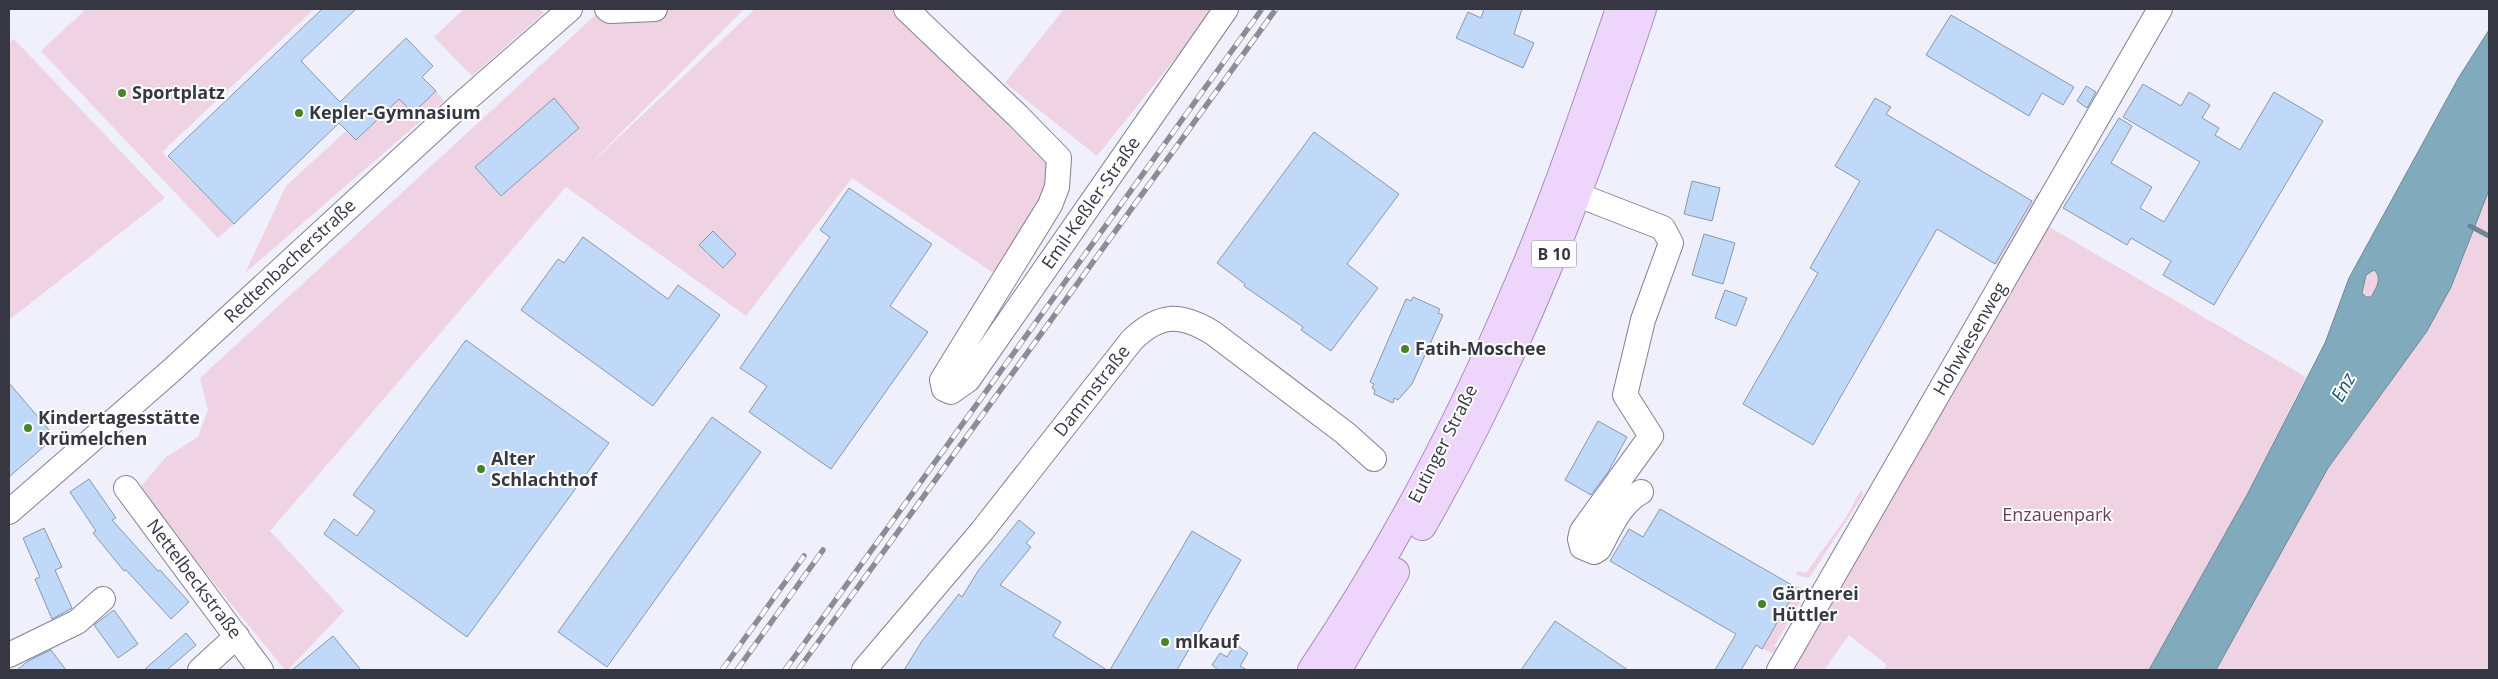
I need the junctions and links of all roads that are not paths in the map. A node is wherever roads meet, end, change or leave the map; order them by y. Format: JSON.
{"nodes":[{"id":1,"x":570,"y":9,"type":"edge"},
{"id":2,"x":607,"y":9,"type":"edge"},
{"id":3,"x":655,"y":9,"type":"edge"},
{"id":4,"x":906,"y":9,"type":"edge"},
{"id":5,"x":1226,"y":9,"type":"edge"},
{"id":6,"x":1620,"y":9,"type":"edge"},
{"id":7,"x":1642,"y":9,"type":"edge"},
{"id":8,"x":2160,"y":9,"type":"edge"},
{"id":9,"x":1578,"y":195,"type":"junction"},
{"id":10,"x":1374,"y":459,"type":"dead end"},
{"id":11,"x":126,"y":488,"type":"dead end"},
{"id":12,"x":1640,"y":492,"type":"dead end"},
{"id":13,"x":9,"y":512,"type":"edge"},
{"id":14,"x":103,"y":599,"type":"dead end"},
{"id":15,"x":237,"y":636,"type":"junction"},
{"id":16,"x":9,"y":655,"type":"edge"},
{"id":17,"x":200,"y":670,"type":"edge"},
{"id":18,"x":261,"y":670,"type":"edge"},
{"id":19,"x":864,"y":670,"type":"edge"},
{"id":20,"x":1312,"y":670,"type":"edge"},
{"id":21,"x":1337,"y":670,"type":"edge"},
{"id":22,"x":1779,"y":670,"type":"edge"}],
"edges":[{"from":1,"to":13,"type":"street","name":"Redtenbacherstraße"},
{"from":2,"to":3,"type":"street"},
{"from":4,"to":5,"type":"street","name":"Emil-Keßler-Straße"},
{"from":6,"to":20,"type":"main road","name":"Eutinger Straße","number":"B 10"},
{"from":7,"to":9,"type":"main road","name":"Eutinger Straße","number":"B 10"},
{"from":8,"to":22,"type":"street","name":"Hohwiesenweg"},
{"from":9,"to":12,"type":"street"},
{"from":9,"to":21,"type":"main road","name":"Eutinger Straße","number":"B 10"},
{"from":10,"to":19,"type":"street","name":"Dammstraße"},
{"from":11,"to":15,"type":"street","name":"Nettelbeckstraße"},
{"from":14,"to":16,"type":"street"},
{"from":15,"to":17,"type":"street"},
{"from":15,"to":18,"type":"street","name":"Nettelbeckstraße"}]}
